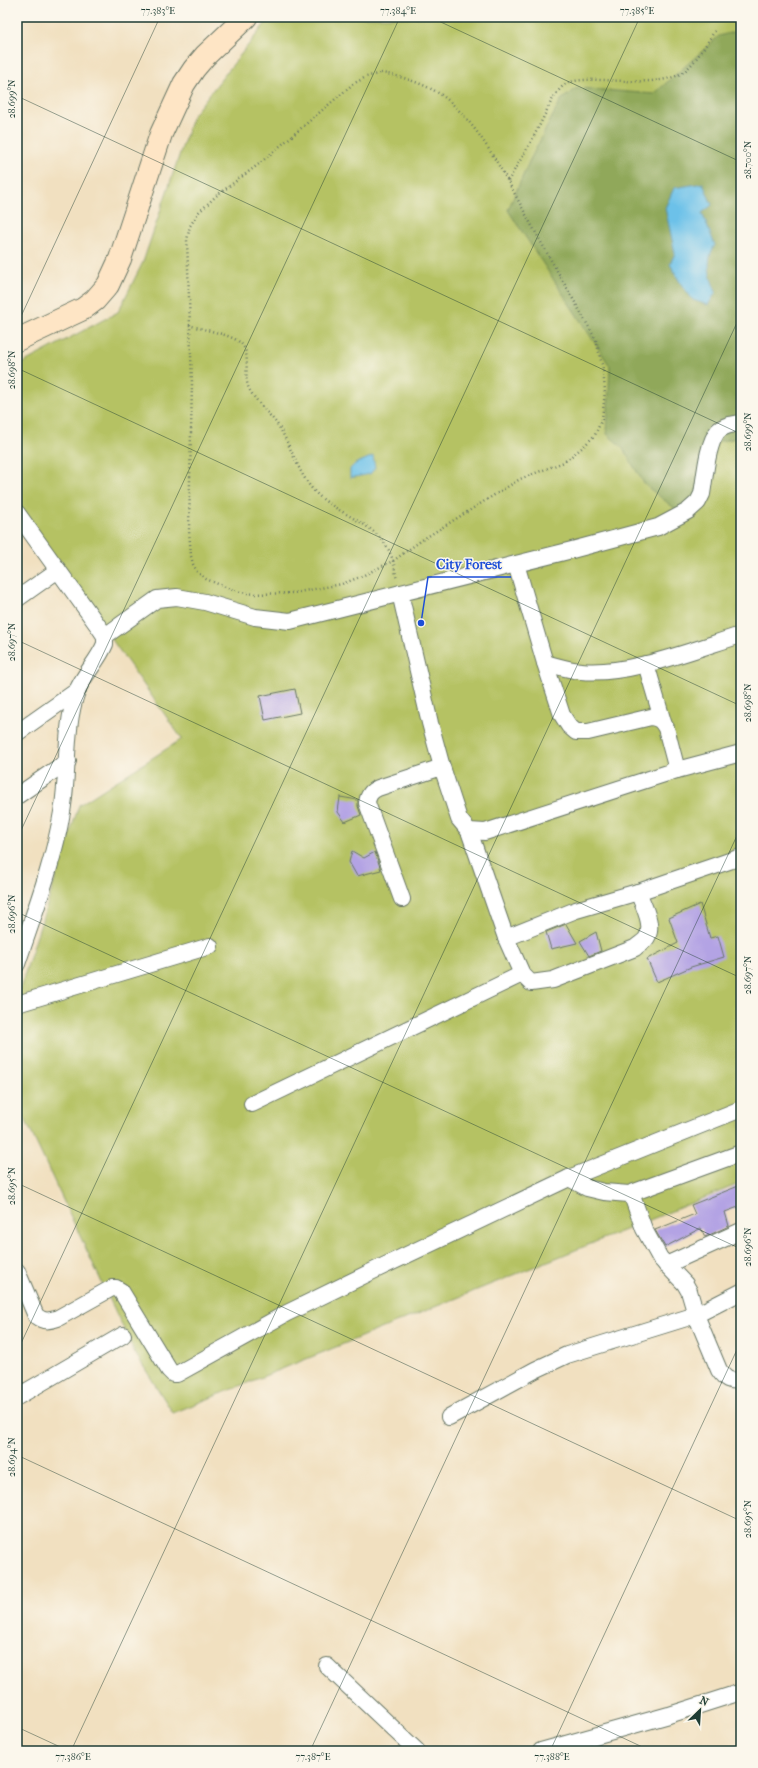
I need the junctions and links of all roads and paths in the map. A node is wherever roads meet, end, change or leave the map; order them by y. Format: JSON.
{"nodes":[{"id":1,"x":246,"y":17,"type":"edge"},
{"id":2,"x":716,"y":29,"type":"dead end"},
{"id":3,"x":508,"y":182,"type":"junction"},
{"id":4,"x":189,"y":325,"type":"junction"},
{"id":5,"x":17,"y":340,"type":"edge"},
{"id":6,"x":741,"y":423,"type":"edge"},
{"id":7,"x":19,"y":520,"type":"edge"},
{"id":8,"x":393,"y":561,"type":"junction"},
{"id":9,"x":516,"y":564,"type":"junction"},
{"id":10,"x":58,"y":570,"type":"junction"},
{"id":11,"x":398,"y":587,"type":"junction"},
{"id":12,"x":17,"y":599,"type":"edge"},
{"id":13,"x":741,"y":635,"type":"edge"},
{"id":14,"x":105,"y":636,"type":"junction"},
{"id":15,"x":545,"y":663,"type":"junction"},
{"id":16,"x":646,"y":664,"type":"junction"},
{"id":17,"x":78,"y":690,"type":"junction"},
{"id":18,"x":663,"y":722,"type":"junction"},
{"id":19,"x":17,"y":733,"type":"edge"},
{"id":20,"x":741,"y":753,"type":"edge"},
{"id":21,"x":68,"y":761,"type":"junction"},
{"id":22,"x":442,"y":766,"type":"junction"},
{"id":23,"x":677,"y":770,"type":"junction"},
{"id":24,"x":17,"y":796,"type":"edge"},
{"id":25,"x":469,"y":831,"type":"junction"},
{"id":26,"x":741,"y":858,"type":"edge"},
{"id":27,"x":638,"y":892,"type":"junction"},
{"id":28,"x":402,"y":899,"type":"dead end"},
{"id":29,"x":506,"y":938,"type":"junction"},
{"id":30,"x":210,"y":946,"type":"dead end"},
{"id":31,"x":17,"y":964,"type":"edge"},
{"id":32,"x":522,"y":974,"type":"junction"},
{"id":33,"x":17,"y":1004,"type":"edge"},
{"id":34,"x":252,"y":1104,"type":"dead end"},
{"id":35,"x":741,"y":1109,"type":"edge"},
{"id":36,"x":741,"y":1153,"type":"edge"},
{"id":37,"x":570,"y":1178,"type":"junction"},
{"id":38,"x":629,"y":1194,"type":"junction"},
{"id":39,"x":741,"y":1231,"type":"edge"},
{"id":40,"x":666,"y":1265,"type":"junction"},
{"id":41,"x":17,"y":1271,"type":"edge"},
{"id":42,"x":741,"y":1292,"type":"edge"},
{"id":43,"x":696,"y":1315,"type":"junction"},
{"id":44,"x":123,"y":1335,"type":"dead end"},
{"id":45,"x":741,"y":1380,"type":"edge"},
{"id":46,"x":17,"y":1396,"type":"edge"},
{"id":47,"x":449,"y":1417,"type":"dead end"},
{"id":48,"x":327,"y":1666,"type":"dead end"},
{"id":49,"x":741,"y":1692,"type":"edge"},
{"id":50,"x":417,"y":1751,"type":"edge"},
{"id":51,"x":541,"y":1751,"type":"edge"}],
"edges":[{"from":1,"to":5,"type":"street"},
{"from":2,"to":3,"type":"path"},
{"from":3,"to":4,"type":"path"},
{"from":3,"to":8,"type":"path"},
{"from":4,"to":8,"type":"path"},
{"from":4,"to":8,"type":"path"},
{"from":6,"to":9,"type":"street"},
{"from":7,"to":10,"type":"street"},
{"from":8,"to":11,"type":"path"},
{"from":9,"to":11,"type":"street"},
{"from":9,"to":15,"type":"street"},
{"from":10,"to":12,"type":"street"},
{"from":10,"to":14,"type":"street"},
{"from":11,"to":14,"type":"street"},
{"from":11,"to":22,"type":"street"},
{"from":13,"to":16,"type":"street"},
{"from":14,"to":17,"type":"street"},
{"from":15,"to":16,"type":"street"},
{"from":15,"to":18,"type":"street"},
{"from":16,"to":18,"type":"street"},
{"from":17,"to":19,"type":"street"},
{"from":17,"to":21,"type":"street"},
{"from":18,"to":23,"type":"street"},
{"from":20,"to":23,"type":"street"},
{"from":21,"to":24,"type":"street"},
{"from":21,"to":31,"type":"street"},
{"from":22,"to":25,"type":"street"},
{"from":22,"to":28,"type":"street"},
{"from":23,"to":25,"type":"street"},
{"from":25,"to":29,"type":"street"},
{"from":26,"to":27,"type":"street"},
{"from":27,"to":29,"type":"street"},
{"from":27,"to":32,"type":"street"},
{"from":29,"to":32,"type":"street"},
{"from":30,"to":33,"type":"street"},
{"from":32,"to":34,"type":"street"},
{"from":35,"to":37,"type":"street"},
{"from":36,"to":38,"type":"street"},
{"from":37,"to":38,"type":"street"},
{"from":37,"to":41,"type":"street"},
{"from":38,"to":40,"type":"street"},
{"from":39,"to":40,"type":"street"},
{"from":40,"to":43,"type":"street"},
{"from":42,"to":43,"type":"street"},
{"from":43,"to":45,"type":"street"},
{"from":43,"to":47,"type":"street"},
{"from":44,"to":46,"type":"street"},
{"from":48,"to":50,"type":"street"},
{"from":49,"to":51,"type":"street"}]}
